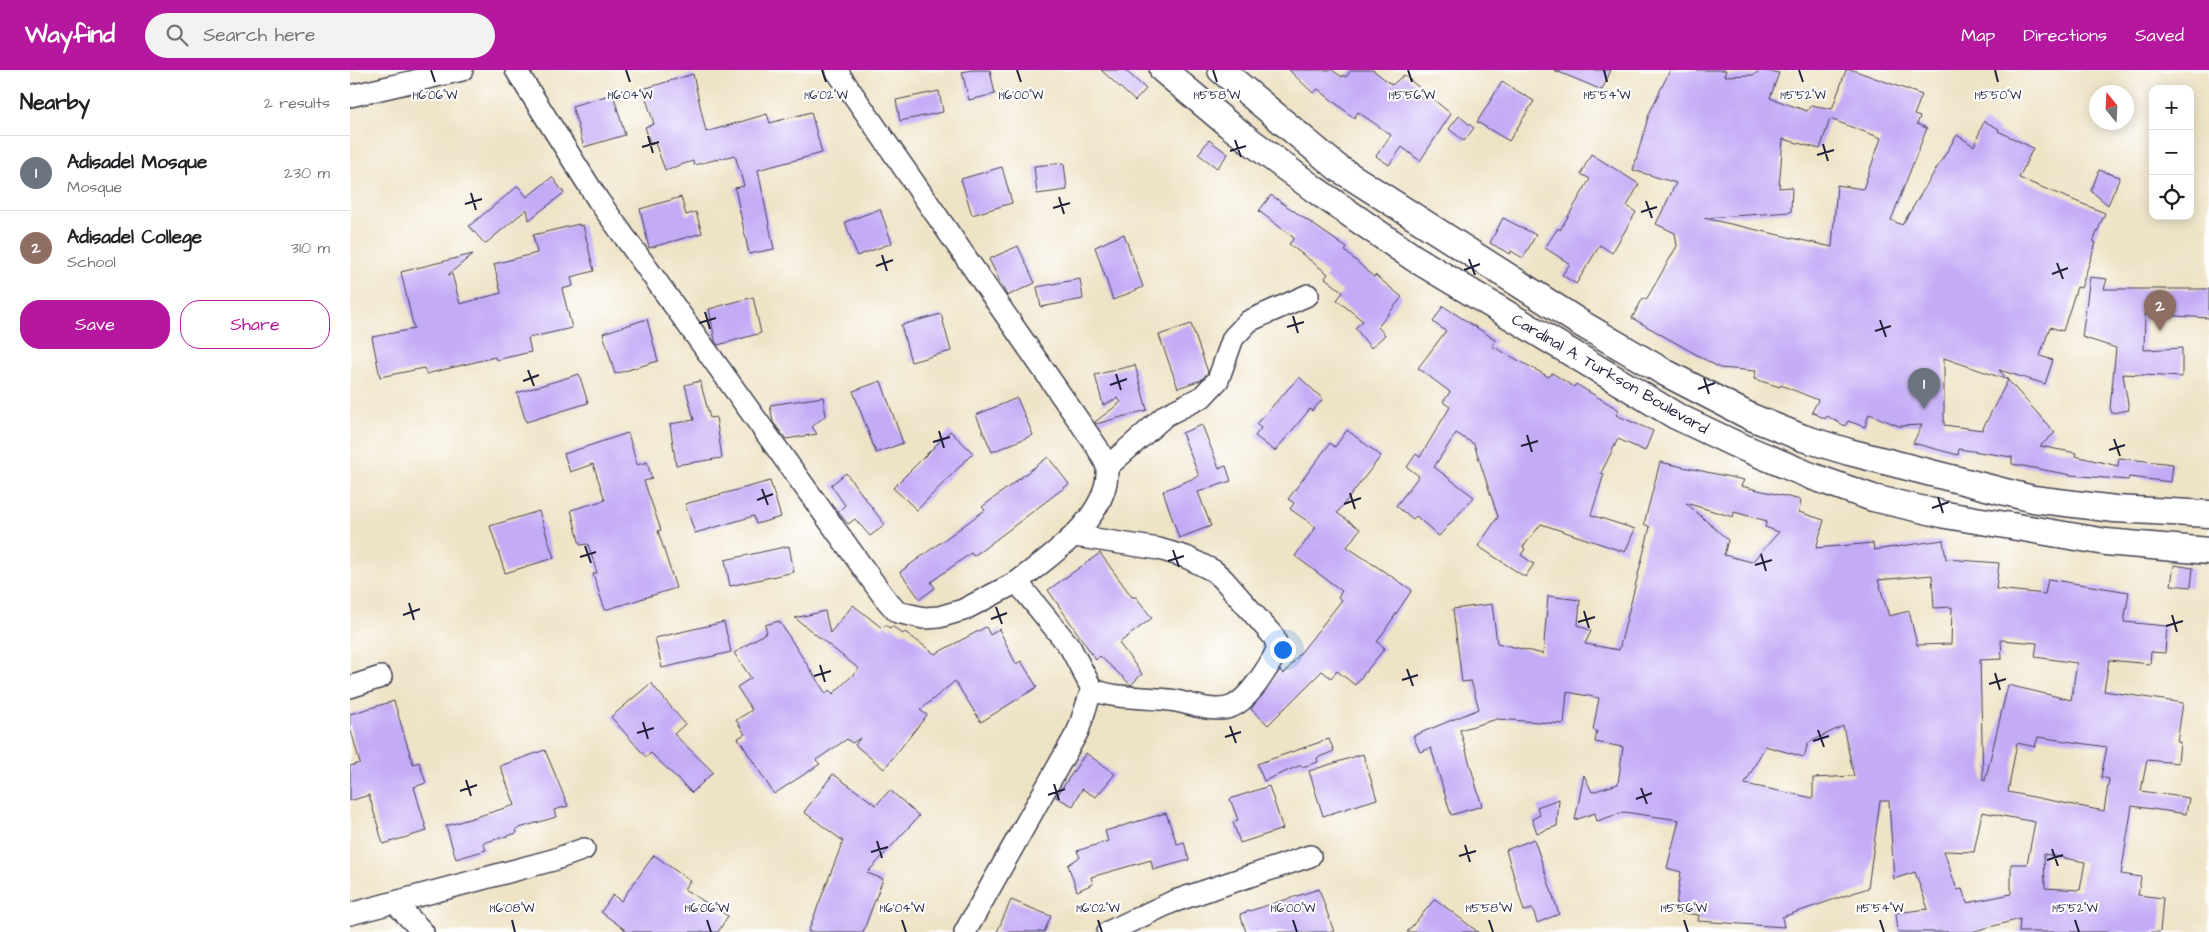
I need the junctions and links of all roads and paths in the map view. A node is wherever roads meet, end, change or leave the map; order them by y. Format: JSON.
{"nodes":[{"id":1,"x":462,"y":70,"type":"edge"},
{"id":2,"x":516,"y":70,"type":"edge"},
{"id":3,"x":836,"y":70,"type":"edge"},
{"id":4,"x":1163,"y":70,"type":"edge"},
{"id":5,"x":1221,"y":70,"type":"edge"},
{"id":6,"x":350,"y":96,"type":"edge"},
{"id":7,"x":1308,"y":295,"type":"dead end"},
{"id":8,"x":1107,"y":467,"type":"junction"},
{"id":9,"x":2209,"y":514,"type":"edge"},
{"id":10,"x":1075,"y":536,"type":"junction"},
{"id":11,"x":2209,"y":550,"type":"edge"},
{"id":12,"x":1017,"y":582,"type":"junction"},
{"id":13,"x":381,"y":677,"type":"dead end"},
{"id":14,"x":350,"y":687,"type":"edge"},
{"id":15,"x":1092,"y":690,"type":"junction"},
{"id":16,"x":584,"y":849,"type":"dead end"},
{"id":17,"x":1310,"y":856,"type":"dead end"},
{"id":18,"x":395,"y":903,"type":"junction"},
{"id":19,"x":350,"y":914,"type":"edge"},
{"id":20,"x":423,"y":932,"type":"edge"},
{"id":21,"x":965,"y":932,"type":"edge"},
{"id":22,"x":1108,"y":932,"type":"edge"}],
"edges":[{"from":1,"to":6,"type":"street"},
{"from":2,"to":12,"type":"street"},
{"from":3,"to":8,"type":"street"},
{"from":4,"to":11,"type":"street","name":"Cardinal A. Turkson Boulevard"},
{"from":5,"to":9,"type":"street","name":"Cardinal A. Turkson Boulevard"},
{"from":7,"to":8,"type":"street"},
{"from":8,"to":10,"type":"street"},
{"from":10,"to":12,"type":"street"},
{"from":10,"to":15,"type":"street"},
{"from":12,"to":15,"type":"street"},
{"from":13,"to":14,"type":"street"},
{"from":15,"to":21,"type":"street"},
{"from":16,"to":18,"type":"street"},
{"from":17,"to":22,"type":"street"},
{"from":18,"to":19,"type":"street"},
{"from":18,"to":20,"type":"street"}]}
